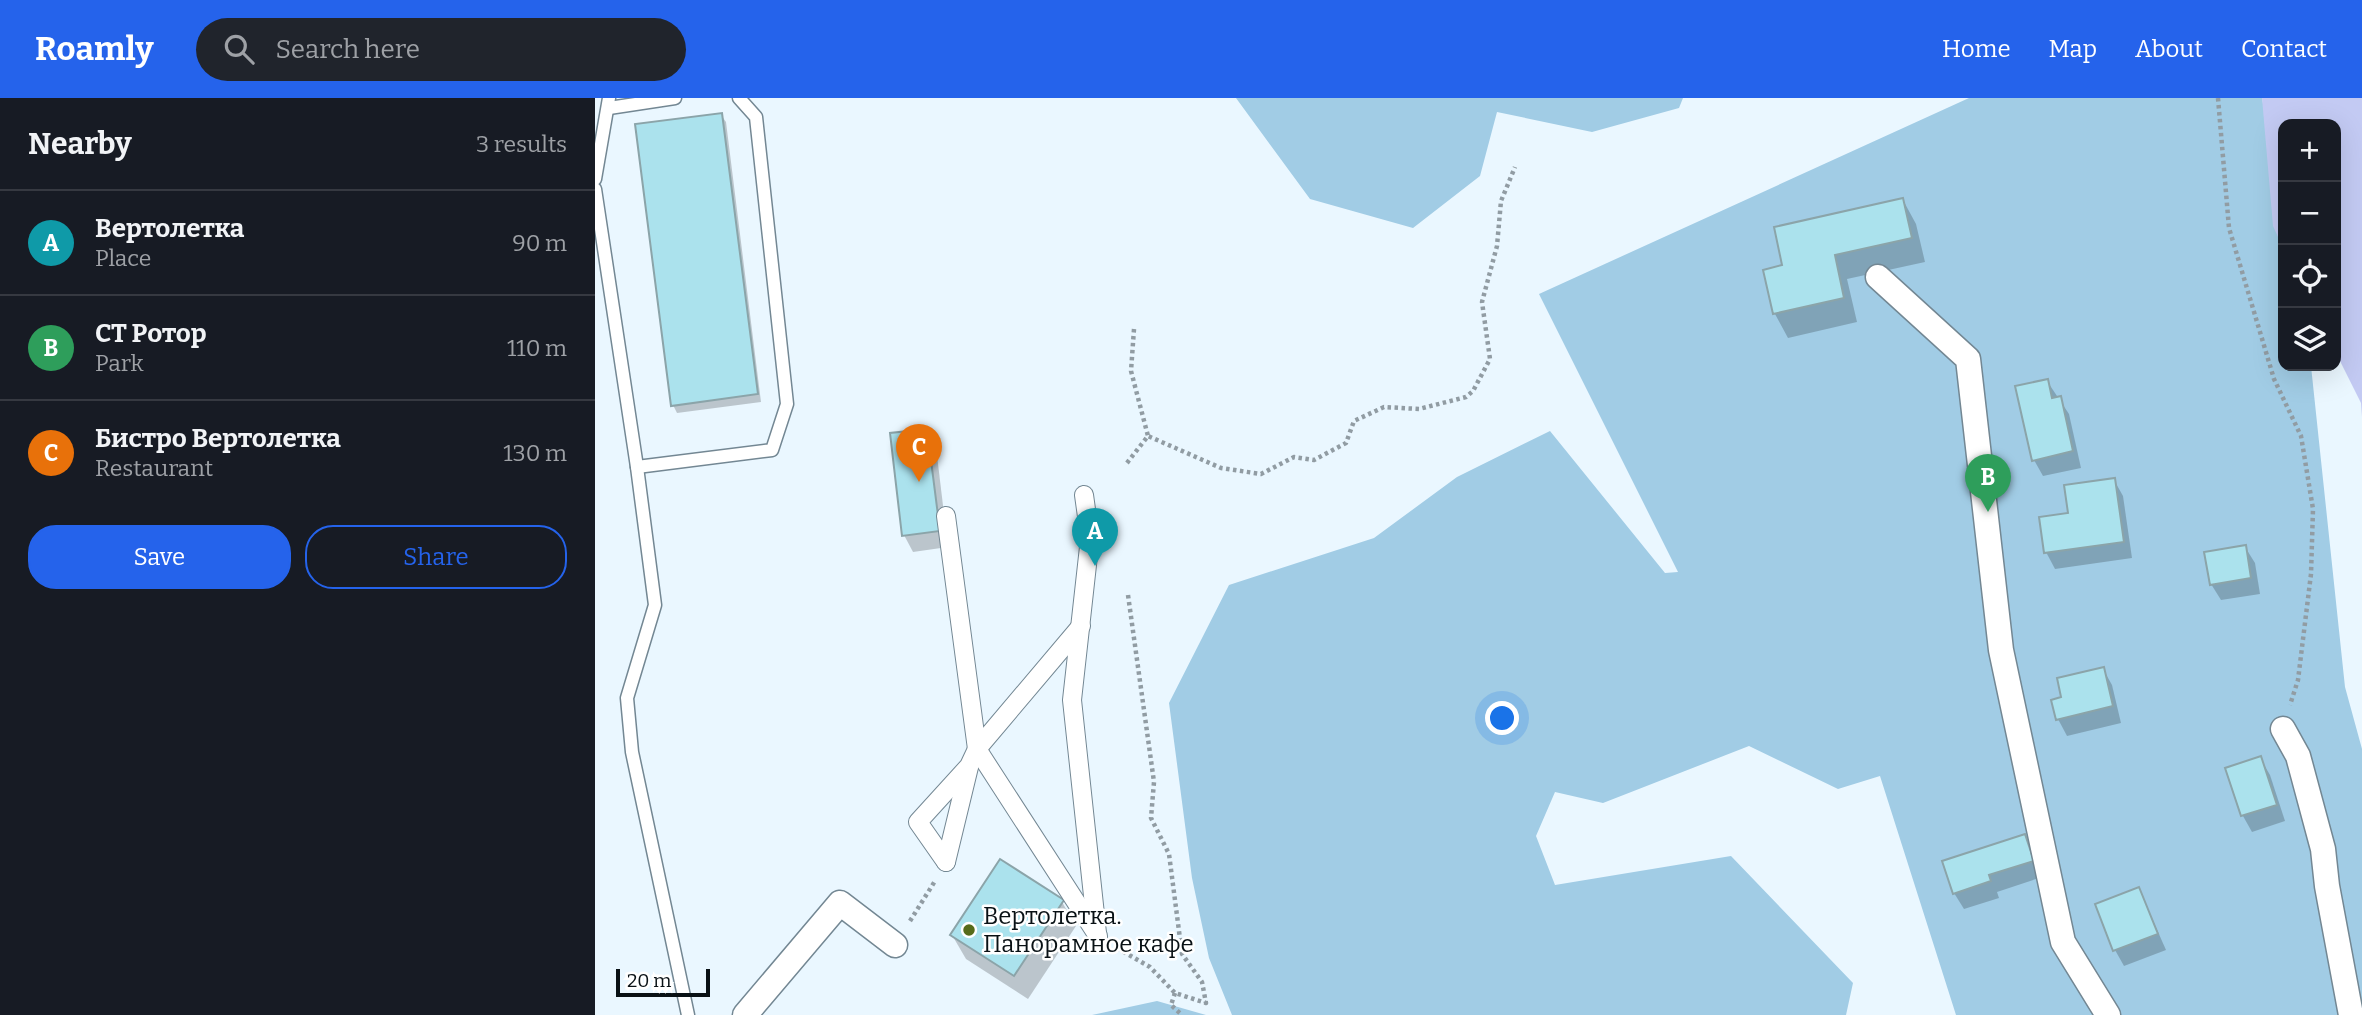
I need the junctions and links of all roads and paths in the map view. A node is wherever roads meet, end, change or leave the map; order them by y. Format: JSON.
{"nodes":[{"id":1,"x":675,"y":98,"type":"edge"},
{"id":2,"x":739,"y":98,"type":"edge"},
{"id":3,"x":2218,"y":98,"type":"edge"},
{"id":4,"x":609,"y":103,"type":"edge"},
{"id":5,"x":1515,"y":167,"type":"dead end"},
{"id":6,"x":595,"y":179,"type":"edge"},
{"id":7,"x":595,"y":189,"type":"edge"},
{"id":8,"x":1878,"y":277,"type":"dead end"},
{"id":9,"x":1134,"y":329,"type":"dead end"},
{"id":10,"x":1148,"y":436,"type":"junction"},
{"id":11,"x":1127,"y":463,"type":"dead end"},
{"id":12,"x":637,"y":467,"type":"junction"},
{"id":13,"x":1084,"y":495,"type":"dead end"},
{"id":14,"x":946,"y":516,"type":"dead end"},
{"id":15,"x":1128,"y":595,"type":"dead end"},
{"id":16,"x":1081,"y":626,"type":"junction"},
{"id":17,"x":2283,"y":729,"type":"joint"},
{"id":18,"x":973,"y":757,"type":"junction"},
{"id":19,"x":946,"y":862,"type":"junction"},
{"id":20,"x":1098,"y":936,"type":"junction"},
{"id":21,"x":895,"y":945,"type":"joint"},
{"id":22,"x":1175,"y":993,"type":"junction"},
{"id":23,"x":688,"y":1015,"type":"edge"},
{"id":24,"x":745,"y":1015,"type":"edge"},
{"id":25,"x":1182,"y":1015,"type":"edge"},
{"id":26,"x":2108,"y":1015,"type":"edge"},
{"id":27,"x":2351,"y":1015,"type":"edge"}],
"edges":[{"from":1,"to":4,"type":"lane"},
{"from":2,"to":12,"type":"lane"},
{"from":3,"to":17,"type":"path"},
{"from":4,"to":6,"type":"lane"},
{"from":5,"to":10,"type":"path"},
{"from":7,"to":12,"type":"lane"},
{"from":8,"to":26,"type":"street"},
{"from":9,"to":10,"type":"path"},
{"from":10,"to":11,"type":"path"},
{"from":12,"to":23,"type":"lane"},
{"from":13,"to":16,"type":"street"},
{"from":14,"to":18,"type":"street"},
{"from":15,"to":22,"type":"path"},
{"from":16,"to":18,"type":"street"},
{"from":16,"to":20,"type":"street"},
{"from":17,"to":27,"type":"street"},
{"from":18,"to":19,"type":"street"},
{"from":18,"to":19,"type":"street"},
{"from":18,"to":20,"type":"street"},
{"from":19,"to":21,"type":"path"},
{"from":20,"to":22,"type":"path"},
{"from":21,"to":24,"type":"street"},
{"from":22,"to":25,"type":"path"}]}
